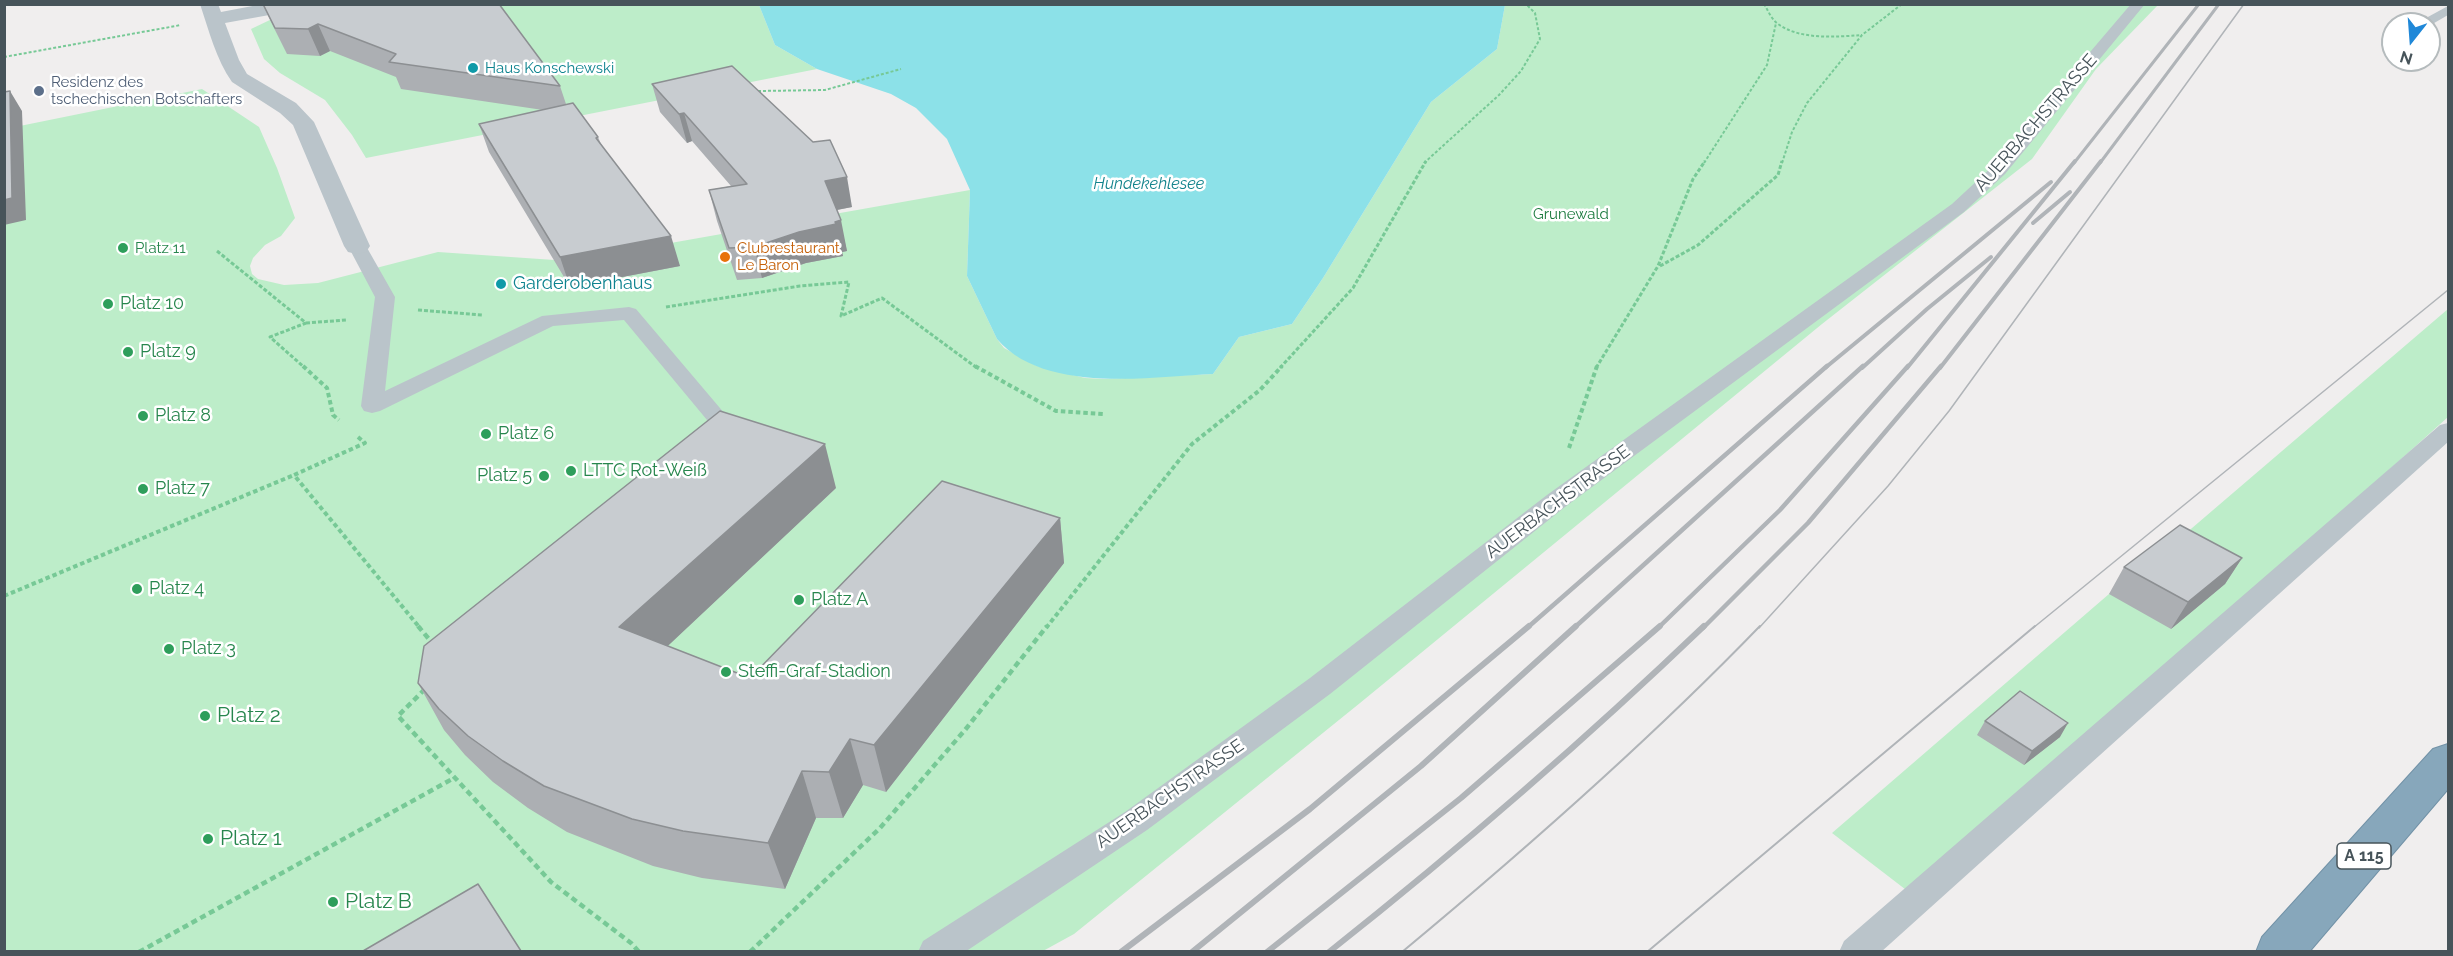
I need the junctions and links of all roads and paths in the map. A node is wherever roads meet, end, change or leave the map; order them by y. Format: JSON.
{"nodes":[{"id":1,"x":297,"y":4,"type":"edge"},
{"id":2,"x":1526,"y":4,"type":"edge"},
{"id":3,"x":1764,"y":4,"type":"edge"},
{"id":4,"x":1902,"y":4,"type":"edge"},
{"id":5,"x":2139,"y":4,"type":"edge"},
{"id":6,"x":212,"y":12,"type":"edge"},
{"id":7,"x":1776,"y":23,"type":"junction"},
{"id":8,"x":183,"y":25,"type":"dead end"},
{"id":9,"x":1863,"y":35,"type":"junction"},
{"id":10,"x":4,"y":57,"type":"edge"},
{"id":11,"x":902,"y":69,"type":"dead end"},
{"id":12,"x":758,"y":91,"type":"edge"},
{"id":13,"x":357,"y":246,"type":"joint"},
{"id":14,"x":217,"y":251,"type":"dead end"},
{"id":15,"x":1658,"y":266,"type":"junction"},
{"id":16,"x":384,"y":308,"type":"junction"},
{"id":17,"x":629,"y":313,"type":"junction"},
{"id":18,"x":549,"y":320,"type":"junction"},
{"id":19,"x":1104,"y":414,"type":"dead end"},
{"id":20,"x":341,"y":422,"type":"dead end"},
{"id":21,"x":725,"y":427,"type":"edge"},
{"id":22,"x":2448,"y":430,"type":"edge"},
{"id":23,"x":357,"y":436,"type":"dead end"},
{"id":24,"x":294,"y":475,"type":"junction"},
{"id":25,"x":1556,"y":501,"type":"junction"},
{"id":26,"x":4,"y":596,"type":"edge"},
{"id":27,"x":442,"y":639,"type":"edge"},
{"id":28,"x":434,"y":645,"type":"junction"},
{"id":29,"x":433,"y":655,"type":"edge"},
{"id":30,"x":431,"y":683,"type":"edge"},
{"id":31,"x":2448,"y":761,"type":"edge"},
{"id":32,"x":454,"y":778,"type":"junction"},
{"id":33,"x":139,"y":951,"type":"edge"},
{"id":34,"x":639,"y":951,"type":"edge"},
{"id":35,"x":750,"y":951,"type":"edge"},
{"id":36,"x":934,"y":951,"type":"edge"},
{"id":37,"x":1856,"y":951,"type":"edge"},
{"id":38,"x":2279,"y":951,"type":"edge"}],
"edges":[{"from":1,"to":6,"type":"street"},
{"from":2,"to":35,"type":"path"},
{"from":3,"to":7,"type":"path"},
{"from":4,"to":9,"type":"path"},
{"from":5,"to":25,"type":"lane","name":"AUERBACHSTRASSE"},
{"from":6,"to":13,"type":"street"},
{"from":7,"to":9,"type":"path"},
{"from":7,"to":15,"type":"path"},
{"from":8,"to":10,"type":"path"},
{"from":9,"to":15,"type":"path"},
{"from":11,"to":12,"type":"path"},
{"from":13,"to":16,"type":"lane"},
{"from":14,"to":20,"type":"path"},
{"from":15,"to":25,"type":"path"},
{"from":16,"to":18,"type":"path"},
{"from":16,"to":18,"type":"lane"},
{"from":17,"to":18,"type":"lane"},
{"from":17,"to":19,"type":"path"},
{"from":17,"to":21,"type":"lane"},
{"from":22,"to":37,"type":"lane"},
{"from":23,"to":24,"type":"path"},
{"from":24,"to":26,"type":"path"},
{"from":24,"to":28,"type":"path"},
{"from":25,"to":36,"type":"lane","name":"AUERBACHSTRASSE"},
{"from":27,"to":28,"type":"path"},
{"from":28,"to":29,"type":"path"},
{"from":30,"to":32,"type":"path"},
{"from":31,"to":38,"type":"highway","number":"A 115"},
{"from":32,"to":33,"type":"path"},
{"from":32,"to":34,"type":"path"}]}
